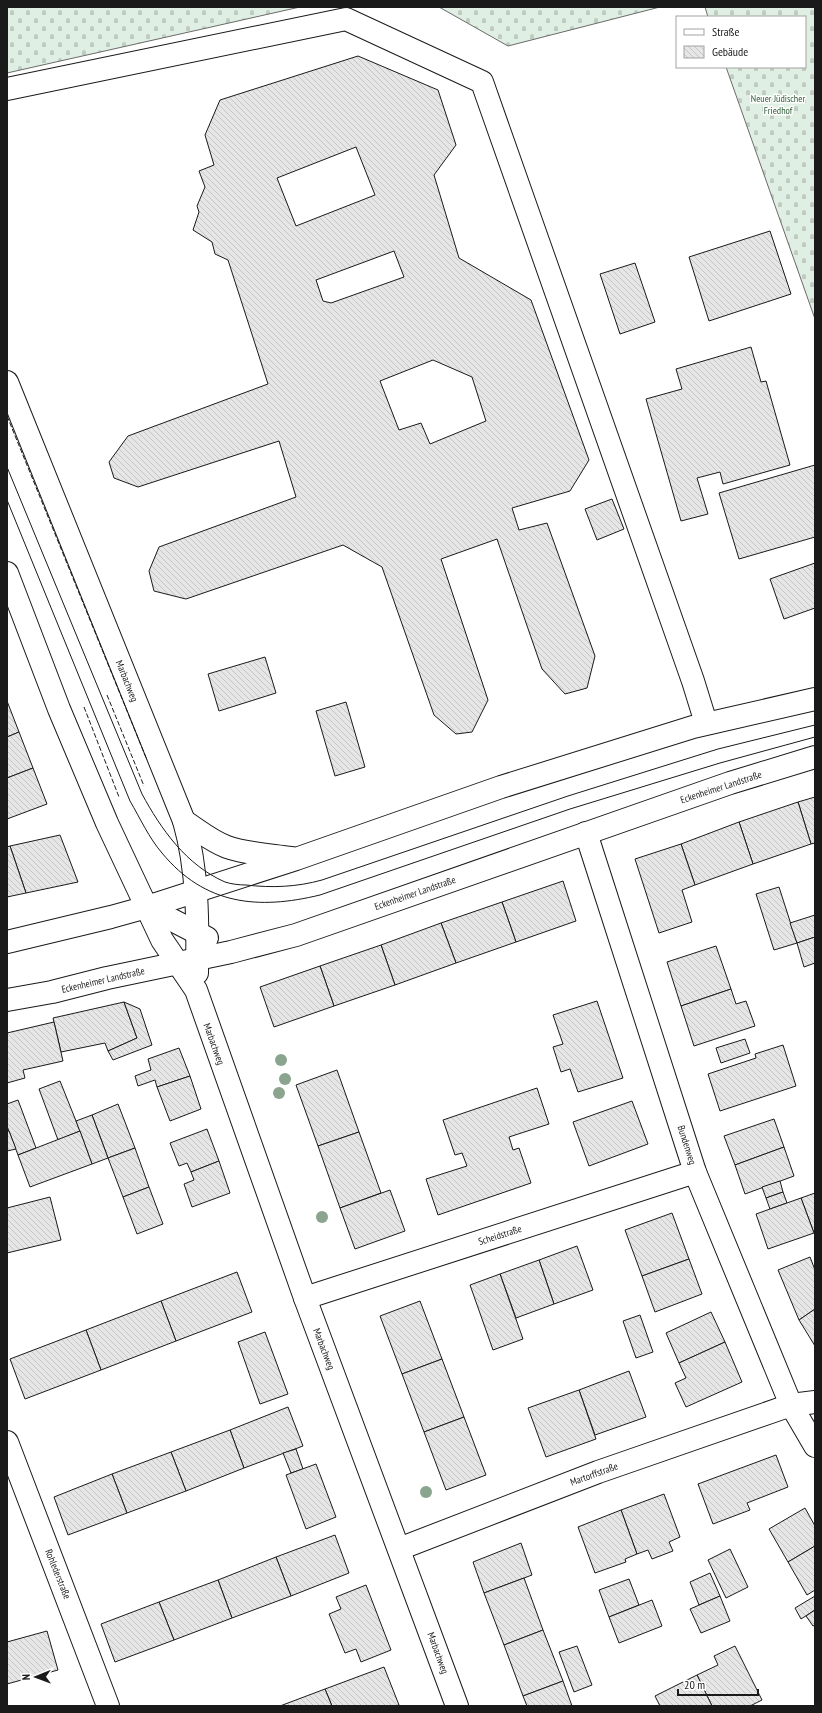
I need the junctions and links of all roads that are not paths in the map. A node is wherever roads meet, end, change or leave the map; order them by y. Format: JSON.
{"nodes":[{"id":1,"x":7,"y":89,"type":"edge"},
{"id":2,"x":7,"y":382,"type":"edge"},
{"id":3,"x":7,"y":573,"type":"edge"},
{"id":4,"x":815,"y":699,"type":"edge"},
{"id":5,"x":706,"y":723,"type":"junction"},
{"id":6,"x":815,"y":757,"type":"edge"},
{"id":7,"x":184,"y":821,"type":"junction"},
{"id":8,"x":586,"y":833,"type":"junction"},
{"id":9,"x":296,"y":859,"type":"junction"},
{"id":10,"x":195,"y":892,"type":"junction"},
{"id":11,"x":147,"y":907,"type":"junction"},
{"id":12,"x":197,"y":933,"type":"junction"},
{"id":13,"x":7,"y":942,"type":"edge"},
{"id":14,"x":231,"y":952,"type":"junction"},
{"id":15,"x":187,"y":961,"type":"junction"},
{"id":16,"x":7,"y":1000,"type":"edge"},
{"id":17,"x":695,"y":1172,"type":"junction"},
{"id":18,"x":305,"y":1298,"type":"junction"},
{"id":19,"x":815,"y":1402,"type":"edge"},
{"id":20,"x":792,"y":1405,"type":"junction"},
{"id":21,"x":7,"y":1442,"type":"edge"},
{"id":22,"x":815,"y":1446,"type":"edge"},
{"id":23,"x":399,"y":1549,"type":"junction"},
{"id":24,"x":108,"y":1706,"type":"edge"},
{"id":25,"x":457,"y":1706,"type":"edge"}],
"edges":[{"from":1,"to":5,"type":"main road"},
{"from":2,"to":7,"type":"main road","name":"Marbachweg"},
{"from":3,"to":11,"type":"main road"},
{"from":4,"to":5,"type":"main road"},
{"from":5,"to":9,"type":"main road"},
{"from":6,"to":8,"type":"main road","name":"Eckenheimer Landstraße"},
{"from":7,"to":9,"type":"main road"},
{"from":7,"to":10,"type":"main road","name":"Marbachweg"},
{"from":8,"to":14,"type":"main road","name":"Eckenheimer Landstraße"},
{"from":8,"to":17,"type":"main road","name":"Bundenweg"},
{"from":9,"to":10,"type":"main road"},
{"from":10,"to":11,"type":"main road"},
{"from":10,"to":12,"type":"main road","name":"Marbachweg"},
{"from":11,"to":12,"type":"main road"},
{"from":11,"to":13,"type":"main road"},
{"from":11,"to":15,"type":"main road"},
{"from":12,"to":14,"type":"main road"},
{"from":12,"to":15,"type":"main road","name":"Marbachweg"},
{"from":14,"to":15,"type":"main road","name":"Eckenheimer Landstraße"},
{"from":15,"to":16,"type":"main road","name":"Eckenheimer Landstraße"},
{"from":15,"to":18,"type":"main road","name":"Marbachweg"},
{"from":17,"to":18,"type":"main road","name":"Scheidstraße"},
{"from":17,"to":20,"type":"main road","name":"Bundenweg"},
{"from":18,"to":23,"type":"main road","name":"Marbachweg"},
{"from":19,"to":20,"type":"main road","name":"Martorffstraße"},
{"from":20,"to":22,"type":"main road","name":"Bundenweg"},
{"from":20,"to":23,"type":"main road","name":"Martorffstraße"},
{"from":21,"to":24,"type":"main road","name":"Rohlederstraße"},
{"from":23,"to":25,"type":"main road","name":"Marbachweg"}]}
